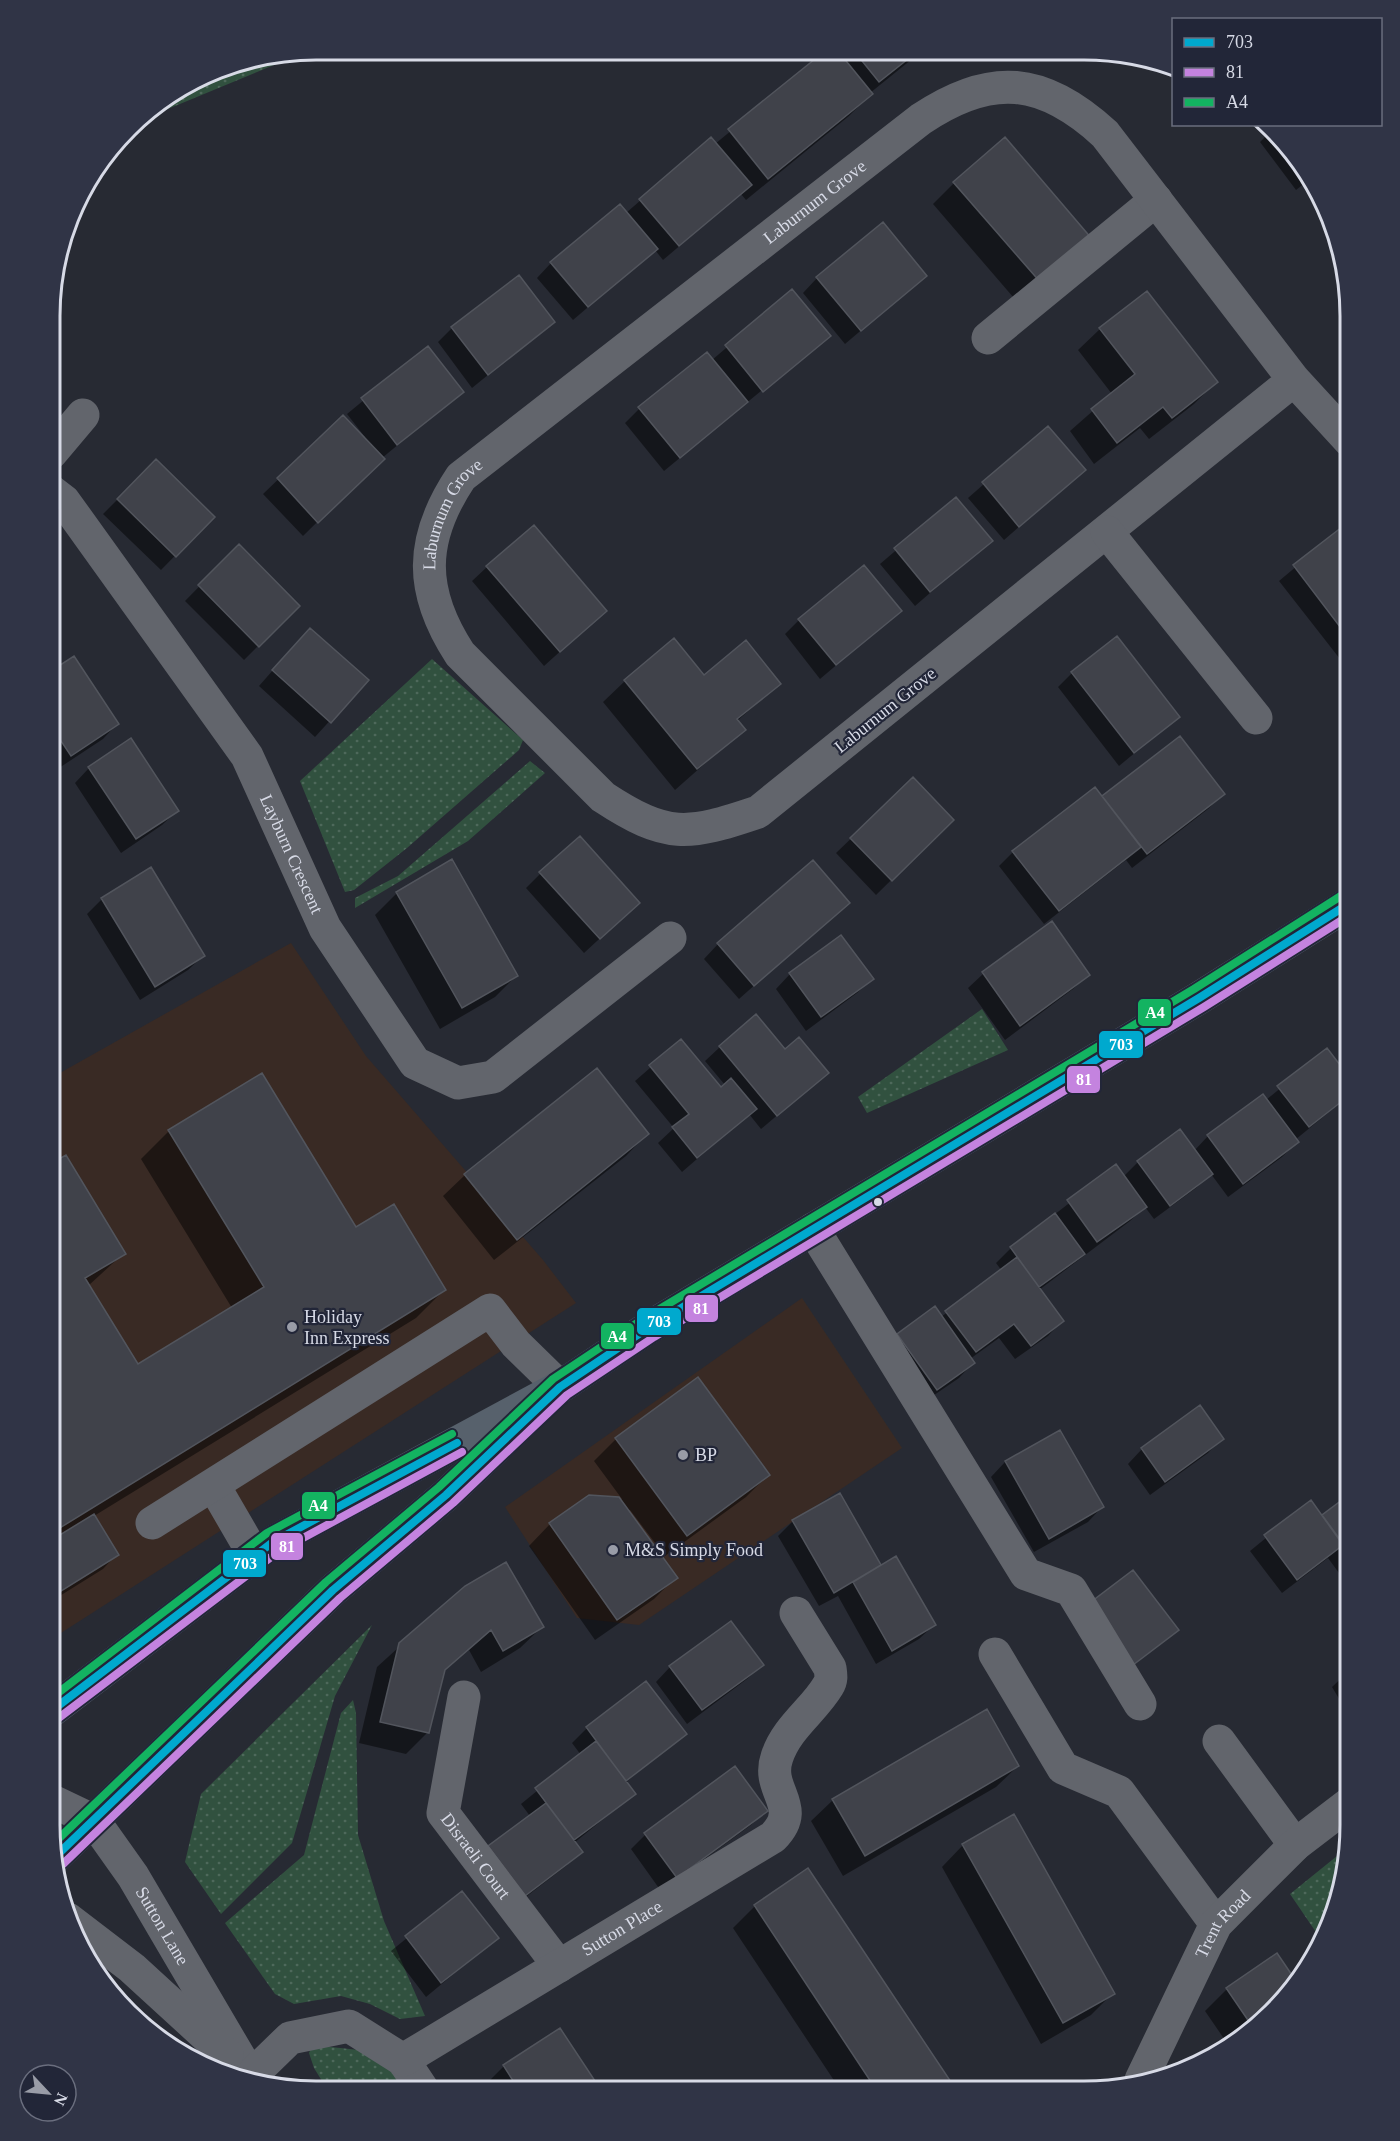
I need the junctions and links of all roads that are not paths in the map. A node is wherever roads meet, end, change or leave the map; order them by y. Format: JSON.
{"nodes":[{"id":1,"x":1156,"y":200,"type":"junction"},
{"id":2,"x":988,"y":338,"type":"dead end"},
{"id":3,"x":1294,"y":380,"type":"junction"},
{"id":4,"x":83,"y":415,"type":"dead end"},
{"id":5,"x":1340,"y":430,"type":"edge"},
{"id":6,"x":60,"y":442,"type":"edge"},
{"id":7,"x":60,"y":498,"type":"edge"},
{"id":8,"x":1107,"y":532,"type":"junction"},
{"id":9,"x":1256,"y":718,"type":"dead end"},
{"id":10,"x":1340,"y":909,"type":"edge"},
{"id":11,"x":670,"y":938,"type":"dead end"},
{"id":12,"x":813,"y":1229,"type":"junction"},
{"id":13,"x":560,"y":1387,"type":"junction"},
{"id":14,"x":214,"y":1486,"type":"junction"},
{"id":15,"x":152,"y":1523,"type":"dead end"},
{"id":16,"x":254,"y":1555,"type":"junction"},
{"id":17,"x":796,"y":1613,"type":"dead end"},
{"id":18,"x":995,"y":1654,"type":"dead end"},
{"id":19,"x":94,"y":1677,"type":"junction"},
{"id":20,"x":60,"y":1686,"type":"edge"},
{"id":21,"x":464,"y":1697,"type":"dead end"},
{"id":22,"x":60,"y":1704,"type":"edge"},
{"id":23,"x":1140,"y":1704,"type":"dead end"},
{"id":24,"x":1219,"y":1741,"type":"dead end"},
{"id":25,"x":122,"y":1793,"type":"junction"},
{"id":26,"x":60,"y":1805,"type":"edge"},
{"id":27,"x":1340,"y":1811,"type":"edge"},
{"id":28,"x":94,"y":1821,"type":"junction"},
{"id":29,"x":1295,"y":1845,"type":"junction"},
{"id":30,"x":62,"y":1851,"type":"edge"},
{"id":31,"x":123,"y":1862,"type":"junction"},
{"id":32,"x":1216,"y":1924,"type":"junction"},
{"id":33,"x":83,"y":1932,"type":"edge"},
{"id":34,"x":559,"y":1966,"type":"junction"},
{"id":35,"x":403,"y":2060,"type":"junction"},
{"id":36,"x":243,"y":2070,"type":"edge"},
{"id":37,"x":249,"y":2072,"type":"edge"},
{"id":38,"x":1145,"y":2073,"type":"edge"},
{"id":39,"x":258,"y":2074,"type":"edge"},
{"id":40,"x":417,"y":2081,"type":"edge"}],
"edges":[{"from":1,"to":2,"type":"street"},
{"from":1,"to":3,"type":"street","name":"Laburnum Grove"},
{"from":1,"to":8,"type":"street","name":"Laburnum Grove"},
{"from":3,"to":5,"type":"street","name":"Laburnum Grove"},
{"from":3,"to":8,"type":"street","name":"Laburnum Grove"},
{"from":4,"to":6,"type":"street"},
{"from":7,"to":11,"type":"street","name":"Layburn Crescent"},
{"from":8,"to":9,"type":"street"},
{"from":10,"to":12,"type":"highway"},
{"from":12,"to":13,"type":"highway"},
{"from":12,"to":23,"type":"street"},
{"from":13,"to":14,"type":"street"},
{"from":13,"to":16,"type":"highway"},
{"from":13,"to":25,"type":"highway"},
{"from":14,"to":15,"type":"street"},
{"from":14,"to":16,"type":"street"},
{"from":16,"to":19,"type":"highway"},
{"from":17,"to":34,"type":"street","name":"Sutton Place"},
{"from":18,"to":32,"type":"street"},
{"from":19,"to":20,"type":"street"},
{"from":19,"to":22,"type":"highway"},
{"from":21,"to":34,"type":"street","name":"Disraeli Court"},
{"from":24,"to":29,"type":"street"},
{"from":25,"to":28,"type":"highway"},
{"from":25,"to":31,"type":"street"},
{"from":26,"to":28,"type":"street","name":"Sutton Lane"},
{"from":27,"to":29,"type":"street","name":"Trent Road"},
{"from":28,"to":30,"type":"highway"},
{"from":28,"to":31,"type":"street","name":"Sutton Lane"},
{"from":29,"to":32,"type":"street","name":"Trent Road"},
{"from":31,"to":37,"type":"street","name":"Sutton Lane"},
{"from":32,"to":38,"type":"street","name":"Trent Road"},
{"from":33,"to":36,"type":"street"},
{"from":34,"to":35,"type":"street","name":"Sutton Place"},
{"from":35,"to":39,"type":"street"},
{"from":35,"to":40,"type":"street"}]}
